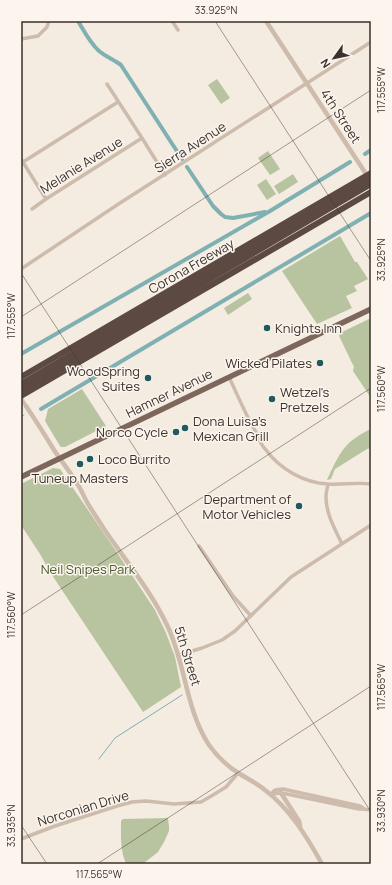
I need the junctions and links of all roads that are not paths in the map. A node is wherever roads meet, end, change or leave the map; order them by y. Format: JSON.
{"nodes":[{"id":1,"x":49,"y":21,"type":"edge"},
{"id":2,"x":172,"y":21,"type":"edge"},
{"id":3,"x":266,"y":21,"type":"edge"},
{"id":4,"x":178,"y":30,"type":"dead end"},
{"id":5,"x":21,"y":39,"type":"edge"},
{"id":6,"x":371,"y":42,"type":"edge"},
{"id":7,"x":107,"y":84,"type":"dead end"},
{"id":8,"x":307,"y":84,"type":"junction"},
{"id":9,"x":118,"y":102,"type":"junction"},
{"id":10,"x":142,"y":138,"type":"junction"},
{"id":11,"x":22,"y":161,"type":"edge"},
{"id":12,"x":371,"y":173,"type":"edge"},
{"id":13,"x":165,"y":175,"type":"junction"},
{"id":14,"x":371,"y":182,"type":"edge"},
{"id":15,"x":371,"y":192,"type":"edge"},
{"id":16,"x":46,"y":199,"type":"junction"},
{"id":17,"x":32,"y":209,"type":"dead end"},
{"id":18,"x":222,"y":260,"type":"junction"},
{"id":19,"x":21,"y":269,"type":"edge"},
{"id":20,"x":230,"y":273,"type":"junction"},
{"id":21,"x":196,"y":284,"type":"junction"},
{"id":22,"x":371,"y":309,"type":"edge"},
{"id":23,"x":21,"y":377,"type":"edge"},
{"id":24,"x":229,"y":377,"type":"junction"},
{"id":25,"x":21,"y":384,"type":"edge"},
{"id":26,"x":21,"y":390,"type":"edge"},
{"id":27,"x":21,"y":397,"type":"edge"},
{"id":28,"x":26,"y":406,"type":"joint"},
{"id":29,"x":60,"y":458,"type":"junction"},
{"id":30,"x":21,"y":477,"type":"edge"},
{"id":31,"x":328,"y":484,"type":"junction"},
{"id":32,"x":371,"y":484,"type":"edge"},
{"id":33,"x":371,"y":525,"type":"edge"},
{"id":34,"x":342,"y":544,"type":"junction"},
{"id":35,"x":199,"y":546,"type":"dead end"},
{"id":36,"x":251,"y":616,"type":"junction"},
{"id":37,"x":179,"y":655,"type":"junction"},
{"id":38,"x":238,"y":773,"type":"junction"},
{"id":39,"x":281,"y":793,"type":"junction"},
{"id":40,"x":271,"y":794,"type":"junction"},
{"id":41,"x":363,"y":809,"type":"junction"},
{"id":42,"x":371,"y":810,"type":"edge"},
{"id":43,"x":300,"y":828,"type":"junction"},
{"id":44,"x":21,"y":839,"type":"edge"},
{"id":45,"x":322,"y":864,"type":"edge"}],
"edges":[{"from":1,"to":5,"type":"street"},
{"from":2,"to":4,"type":"street"},
{"from":3,"to":8,"type":"street","name":"4th Street"},
{"from":6,"to":8,"type":"street","name":"Sierra Avenue"},
{"from":7,"to":9,"type":"street"},
{"from":8,"to":13,"type":"street","name":"Sierra Avenue"},
{"from":8,"to":14,"type":"street","name":"4th Street"},
{"from":9,"to":10,"type":"street"},
{"from":9,"to":11,"type":"street"},
{"from":10,"to":13,"type":"street"},
{"from":10,"to":16,"type":"street","name":"Melanie Avenue"},
{"from":11,"to":16,"type":"street"},
{"from":12,"to":18,"type":"highway","name":"Corona Freeway"},
{"from":13,"to":19,"type":"street","name":"Sierra Avenue"},
{"from":14,"to":21,"type":"highway"},
{"from":15,"to":20,"type":"highway","name":"Corona Freeway"},
{"from":16,"to":17,"type":"street","name":"Melanie Avenue"},
{"from":18,"to":21,"type":"highway"},
{"from":18,"to":23,"type":"highway","name":"Corona Freeway"},
{"from":20,"to":21,"type":"highway"},
{"from":20,"to":27,"type":"highway","name":"Corona Freeway"},
{"from":21,"to":25,"type":"highway"},
{"from":21,"to":26,"type":"highway"},
{"from":22,"to":24,"type":"main road","name":"Hamner Avenue"},
{"from":24,"to":29,"type":"main road","name":"Hamner Avenue"},
{"from":24,"to":31,"type":"street"},
{"from":27,"to":28,"type":"street","name":"5th Street"},
{"from":28,"to":29,"type":"street","name":"5th Street"},
{"from":29,"to":30,"type":"main road","name":"Hamner Avenue"},
{"from":29,"to":37,"type":"street","name":"5th Street"},
{"from":31,"to":32,"type":"street"},
{"from":31,"to":34,"type":"street"},
{"from":33,"to":34,"type":"street"},
{"from":34,"to":36,"type":"street"},
{"from":35,"to":36,"type":"street"},
{"from":36,"to":37,"type":"street"},
{"from":37,"to":38,"type":"street","name":"5th Street"},
{"from":38,"to":40,"type":"street","name":"5th Street"},
{"from":38,"to":44,"type":"street","name":"Norconian Drive"},
{"from":39,"to":40,"type":"street"},
{"from":39,"to":41,"type":"street"},
{"from":39,"to":43,"type":"street"},
{"from":40,"to":41,"type":"street"},
{"from":40,"to":43,"type":"street","name":"5th Street"},
{"from":41,"to":42,"type":"street"},
{"from":43,"to":45,"type":"street","name":"5th Street"}]}
